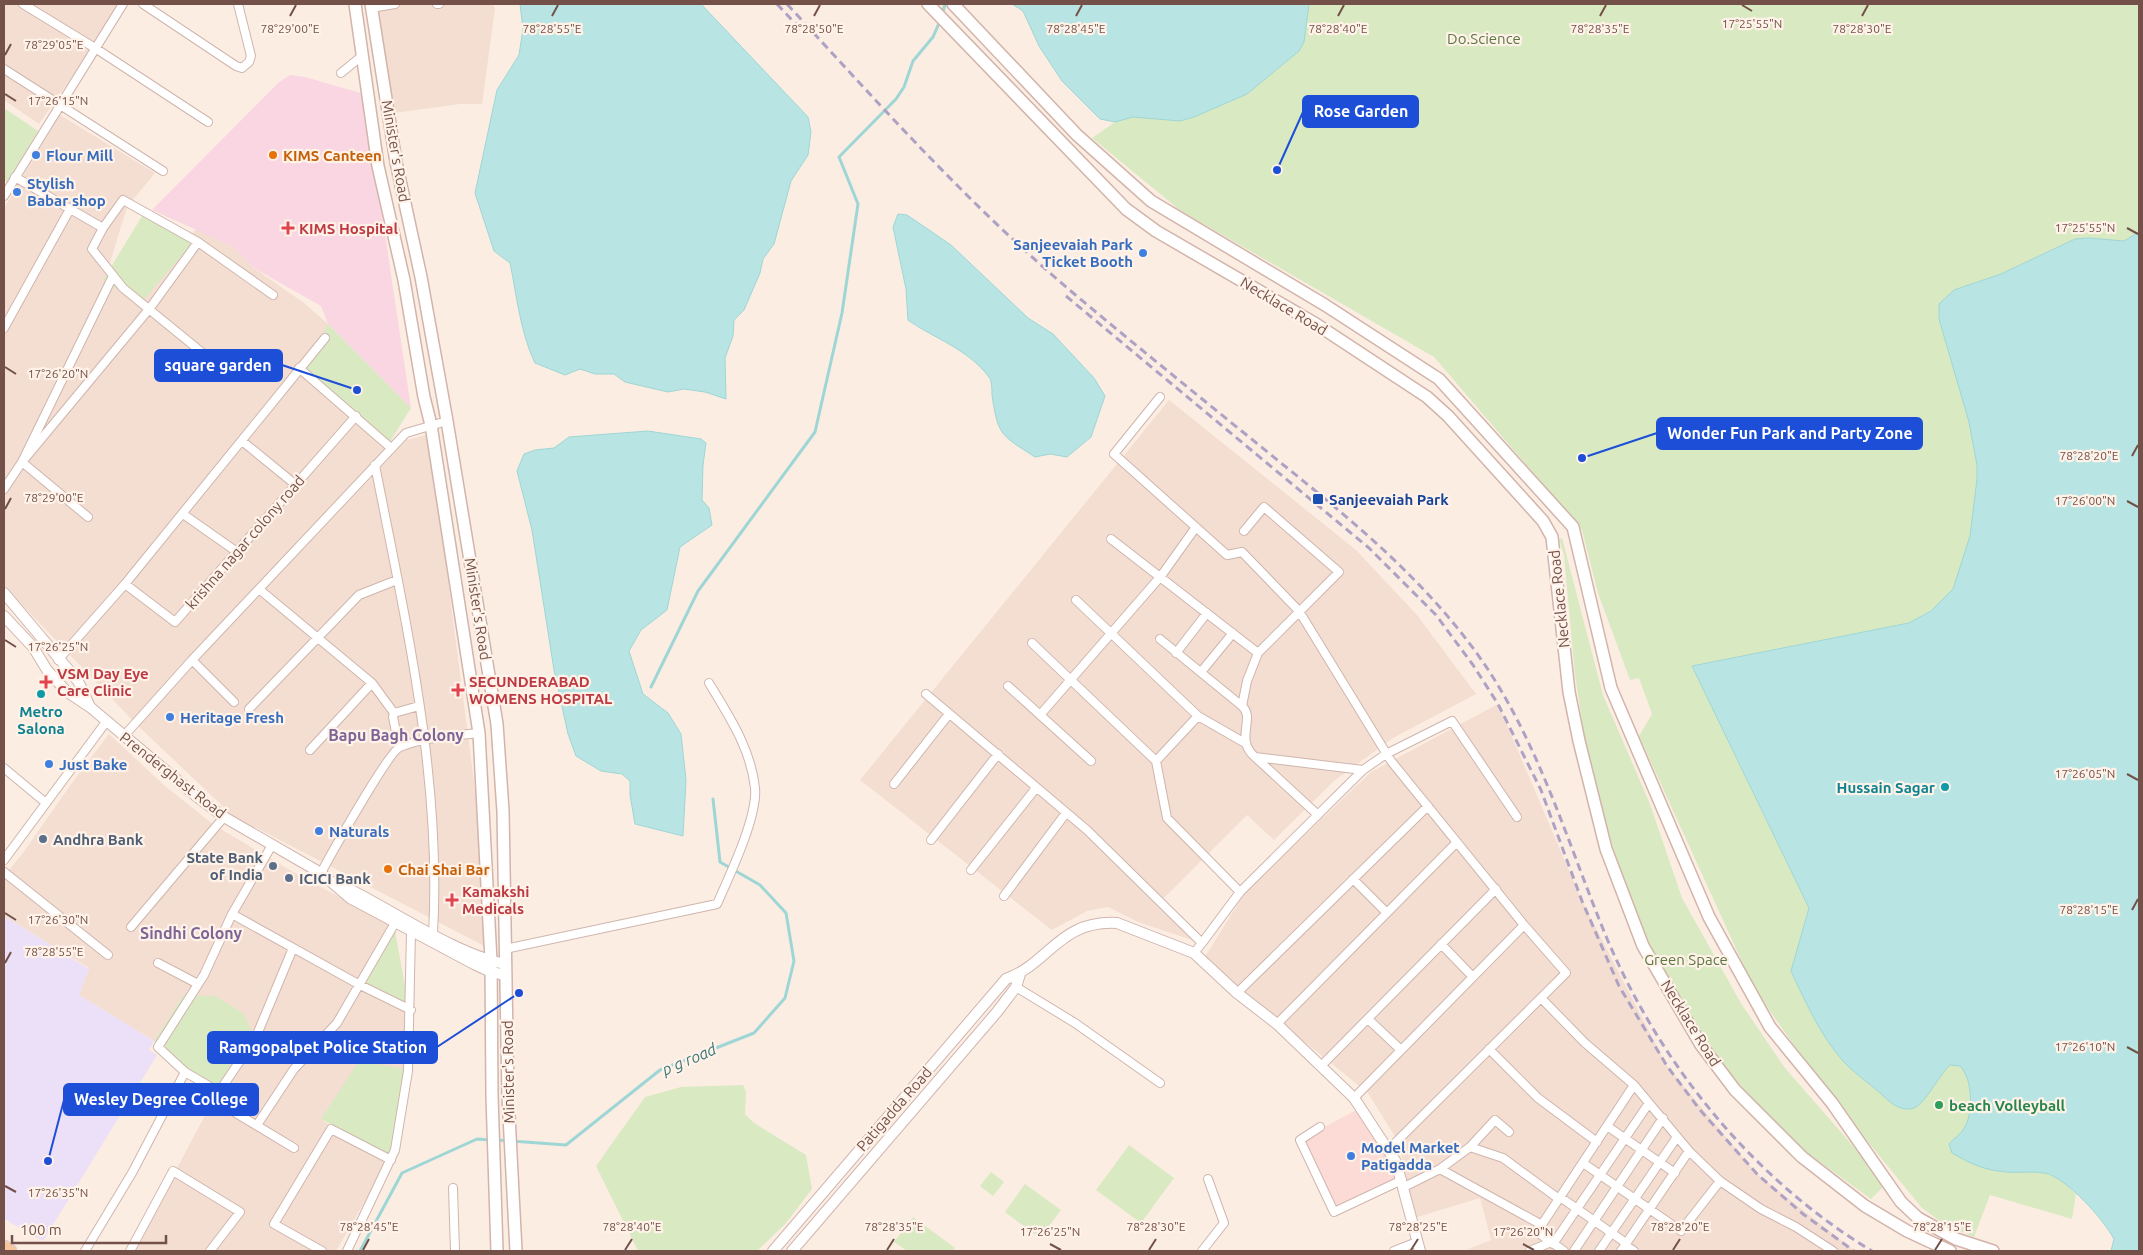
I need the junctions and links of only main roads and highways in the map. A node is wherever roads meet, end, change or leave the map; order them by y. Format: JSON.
{"nodes":[{"id":1,"x":355,"y":4,"type":"edge"},
{"id":2,"x":928,"y":4,"type":"edge"},
{"id":3,"x":953,"y":4,"type":"edge"},
{"id":4,"x":371,"y":6,"type":"edge"},
{"id":5,"x":1151,"y":201,"type":"junction"},
{"id":6,"x":1137,"y":217,"type":"junction"},
{"id":7,"x":1438,"y":380,"type":"junction"},
{"id":8,"x":1427,"y":397,"type":"junction"},
{"id":9,"x":1573,"y":527,"type":"junction"},
{"id":10,"x":1552,"y":537,"type":"junction"},
{"id":11,"x":1901,"y":1202,"type":"junction"},
{"id":12,"x":1888,"y":1220,"type":"junction"},
{"id":13,"x":4,"y":1248,"type":"edge"},
{"id":14,"x":10,"y":1251,"type":"edge"},
{"id":15,"x":497,"y":1251,"type":"edge"},
{"id":16,"x":516,"y":1251,"type":"edge"},
{"id":17,"x":1950,"y":1251,"type":"edge"},
{"id":18,"x":1992,"y":1251,"type":"edge"}],
"edges":[{"from":1,"to":15,"type":"main road","name":"Minister's Road"},
{"from":2,"to":6,"type":"main road","name":"Necklace Road"},
{"from":3,"to":5,"type":"main road","name":"Necklace Road"},
{"from":4,"to":16,"type":"main road","name":"Minister's Road"},
{"from":5,"to":6,"type":"main road"},
{"from":5,"to":7,"type":"main road","name":"Necklace Road"},
{"from":6,"to":8,"type":"main road","name":"Necklace Road"},
{"from":7,"to":8,"type":"main road"},
{"from":7,"to":9,"type":"main road","name":"Necklace Road"},
{"from":8,"to":10,"type":"main road","name":"Necklace Road"},
{"from":9,"to":10,"type":"main road"},
{"from":9,"to":11,"type":"main road","name":"Necklace Road"},
{"from":10,"to":12,"type":"main road","name":"Necklace Road"},
{"from":11,"to":12,"type":"main road"},
{"from":11,"to":18,"type":"main road","name":"Necklace Road"},
{"from":12,"to":17,"type":"main road","name":"Necklace Road"},
{"from":13,"to":14,"type":"main road"}]}
